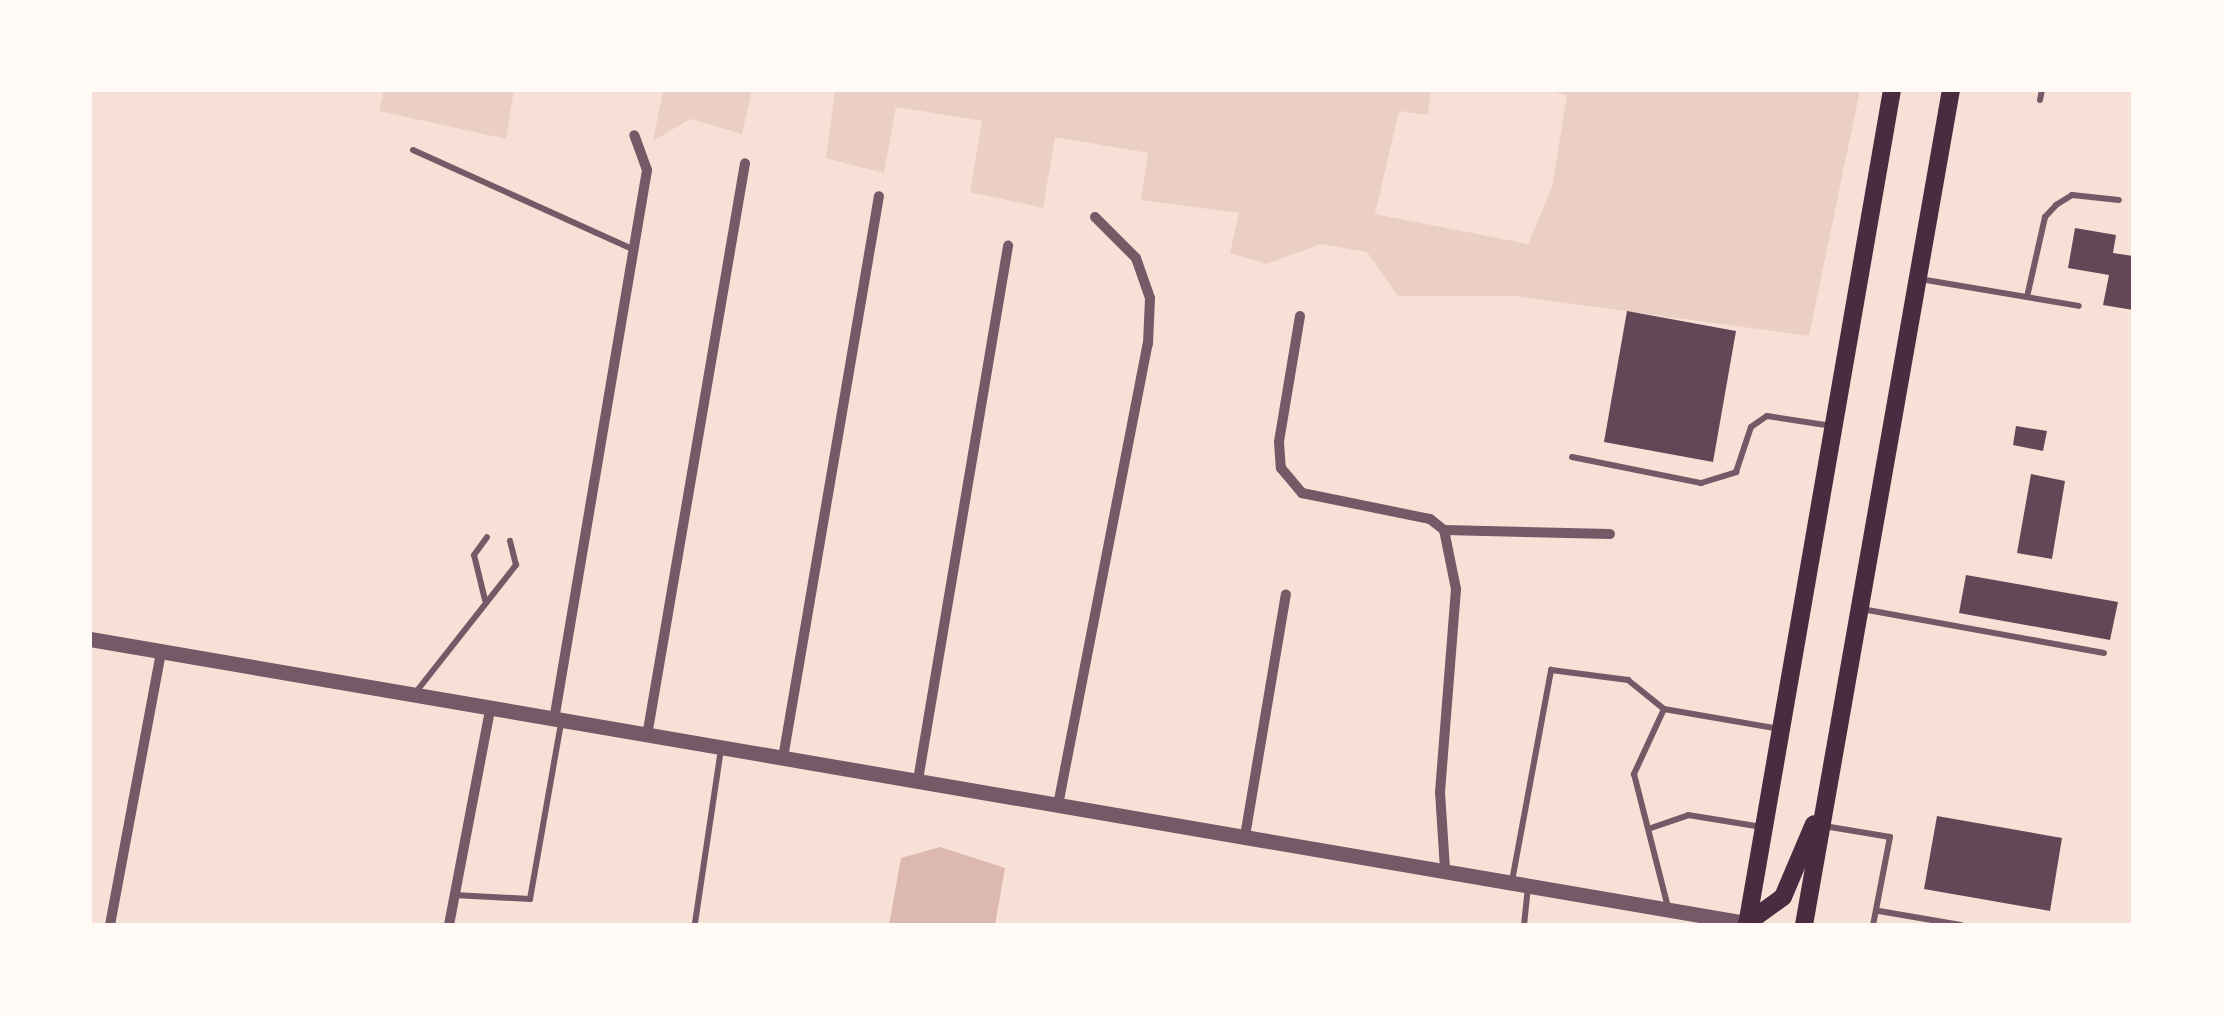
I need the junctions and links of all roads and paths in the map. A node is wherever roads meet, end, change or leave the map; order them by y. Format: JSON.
{"nodes":[{"id":1,"x":1892,"y":90,"type":"edge"},
{"id":2,"x":1952,"y":90,"type":"edge"},
{"id":3,"x":2042,"y":90,"type":"edge"},
{"id":4,"x":2040,"y":100,"type":"dead end"},
{"id":5,"x":634,"y":135,"type":"dead end"},
{"id":6,"x":413,"y":150,"type":"dead end"},
{"id":7,"x":745,"y":163,"type":"dead end"},
{"id":8,"x":880,"y":196,"type":"dead end"},
{"id":9,"x":2119,"y":200,"type":"dead end"},
{"id":10,"x":1095,"y":217,"type":"dead end"},
{"id":11,"x":1008,"y":246,"type":"dead end"},
{"id":12,"x":632,"y":249,"type":"junction"},
{"id":13,"x":1918,"y":278,"type":"junction"},
{"id":14,"x":2028,"y":296,"type":"junction"},
{"id":15,"x":2080,"y":306,"type":"dead end"},
{"id":16,"x":1300,"y":316,"type":"dead end"},
{"id":17,"x":1834,"y":426,"type":"junction"},
{"id":18,"x":1572,"y":457,"type":"dead end"},
{"id":19,"x":1444,"y":530,"type":"junction"},
{"id":20,"x":1610,"y":534,"type":"dead end"},
{"id":21,"x":487,"y":538,"type":"dead end"},
{"id":22,"x":510,"y":541,"type":"dead end"},
{"id":23,"x":1286,"y":594,"type":"dead end"},
{"id":24,"x":485,"y":600,"type":"junction"},
{"id":25,"x":1861,"y":608,"type":"junction"},
{"id":26,"x":90,"y":639,"type":"edge"},
{"id":27,"x":161,"y":652,"type":"junction"},
{"id":28,"x":2104,"y":654,"type":"dead end"},
{"id":29,"x":412,"y":697,"type":"junction"},
{"id":30,"x":1664,"y":709,"type":"junction"},
{"id":31,"x":490,"y":711,"type":"junction"},
{"id":32,"x":558,"y":721,"type":"junction"},
{"id":33,"x":1781,"y":729,"type":"junction"},
{"id":34,"x":647,"y":737,"type":"junction"},
{"id":35,"x":721,"y":750,"type":"junction"},
{"id":36,"x":783,"y":758,"type":"junction"},
{"id":37,"x":1831,"y":778,"type":"junction"},
{"id":38,"x":918,"y":780,"type":"junction"},
{"id":39,"x":1058,"y":804,"type":"junction"},
{"id":40,"x":1822,"y":825,"type":"junction"},
{"id":41,"x":1764,"y":827,"type":"junction"},
{"id":42,"x":1651,"y":828,"type":"junction"},
{"id":43,"x":1245,"y":836,"type":"junction"},
{"id":44,"x":1444,"y":869,"type":"junction"},
{"id":45,"x":1520,"y":883,"type":"junction"},
{"id":46,"x":454,"y":895,"type":"junction"},
{"id":47,"x":1668,"y":909,"type":"junction"},
{"id":48,"x":1879,"y":911,"type":"junction"},
{"id":49,"x":695,"y":923,"type":"edge"},
{"id":50,"x":1747,"y":924,"type":"edge"},
{"id":51,"x":110,"y":925,"type":"edge"},
{"id":52,"x":449,"y":925,"type":"edge"},
{"id":53,"x":1524,"y":925,"type":"edge"},
{"id":54,"x":1804,"y":925,"type":"edge"},
{"id":55,"x":1873,"y":925,"type":"edge"},
{"id":56,"x":1961,"y":925,"type":"edge"}],
"edges":[{"from":1,"to":17,"type":"main road"},
{"from":2,"to":13,"type":"main road"},
{"from":3,"to":4,"type":"lane"},
{"from":5,"to":12,"type":"street"},
{"from":6,"to":12,"type":"lane"},
{"from":7,"to":34,"type":"street"},
{"from":8,"to":36,"type":"street"},
{"from":9,"to":14,"type":"lane"},
{"from":10,"to":39,"type":"street"},
{"from":11,"to":38,"type":"street"},
{"from":12,"to":32,"type":"street"},
{"from":13,"to":14,"type":"lane"},
{"from":13,"to":25,"type":"main road"},
{"from":14,"to":15,"type":"lane"},
{"from":16,"to":19,"type":"street"},
{"from":17,"to":18,"type":"lane"},
{"from":17,"to":33,"type":"main road"},
{"from":19,"to":20,"type":"street"},
{"from":19,"to":44,"type":"street"},
{"from":21,"to":24,"type":"lane"},
{"from":22,"to":24,"type":"lane"},
{"from":23,"to":43,"type":"street"},
{"from":24,"to":29,"type":"lane"},
{"from":25,"to":28,"type":"lane"},
{"from":25,"to":37,"type":"main road"},
{"from":26,"to":27,"type":"street"},
{"from":27,"to":29,"type":"street"},
{"from":27,"to":51,"type":"street"},
{"from":29,"to":31,"type":"street"},
{"from":30,"to":33,"type":"lane"},
{"from":30,"to":42,"type":"lane"},
{"from":30,"to":45,"type":"lane"},
{"from":31,"to":32,"type":"street"},
{"from":31,"to":46,"type":"street"},
{"from":32,"to":34,"type":"street"},
{"from":32,"to":46,"type":"lane"},
{"from":33,"to":41,"type":"main road"},
{"from":34,"to":35,"type":"street"},
{"from":35,"to":36,"type":"street"},
{"from":35,"to":49,"type":"lane"},
{"from":36,"to":38,"type":"street"},
{"from":37,"to":40,"type":"main road"},
{"from":37,"to":50,"type":"main road"},
{"from":38,"to":39,"type":"street"},
{"from":39,"to":43,"type":"street"},
{"from":40,"to":48,"type":"lane"},
{"from":40,"to":54,"type":"main road"},
{"from":41,"to":42,"type":"lane"},
{"from":41,"to":50,"type":"main road"},
{"from":42,"to":47,"type":"lane"},
{"from":43,"to":44,"type":"street"},
{"from":44,"to":45,"type":"street"},
{"from":45,"to":47,"type":"street"},
{"from":45,"to":53,"type":"lane"},
{"from":46,"to":52,"type":"street"},
{"from":47,"to":50,"type":"street"},
{"from":48,"to":55,"type":"lane"},
{"from":48,"to":56,"type":"lane"}]}
